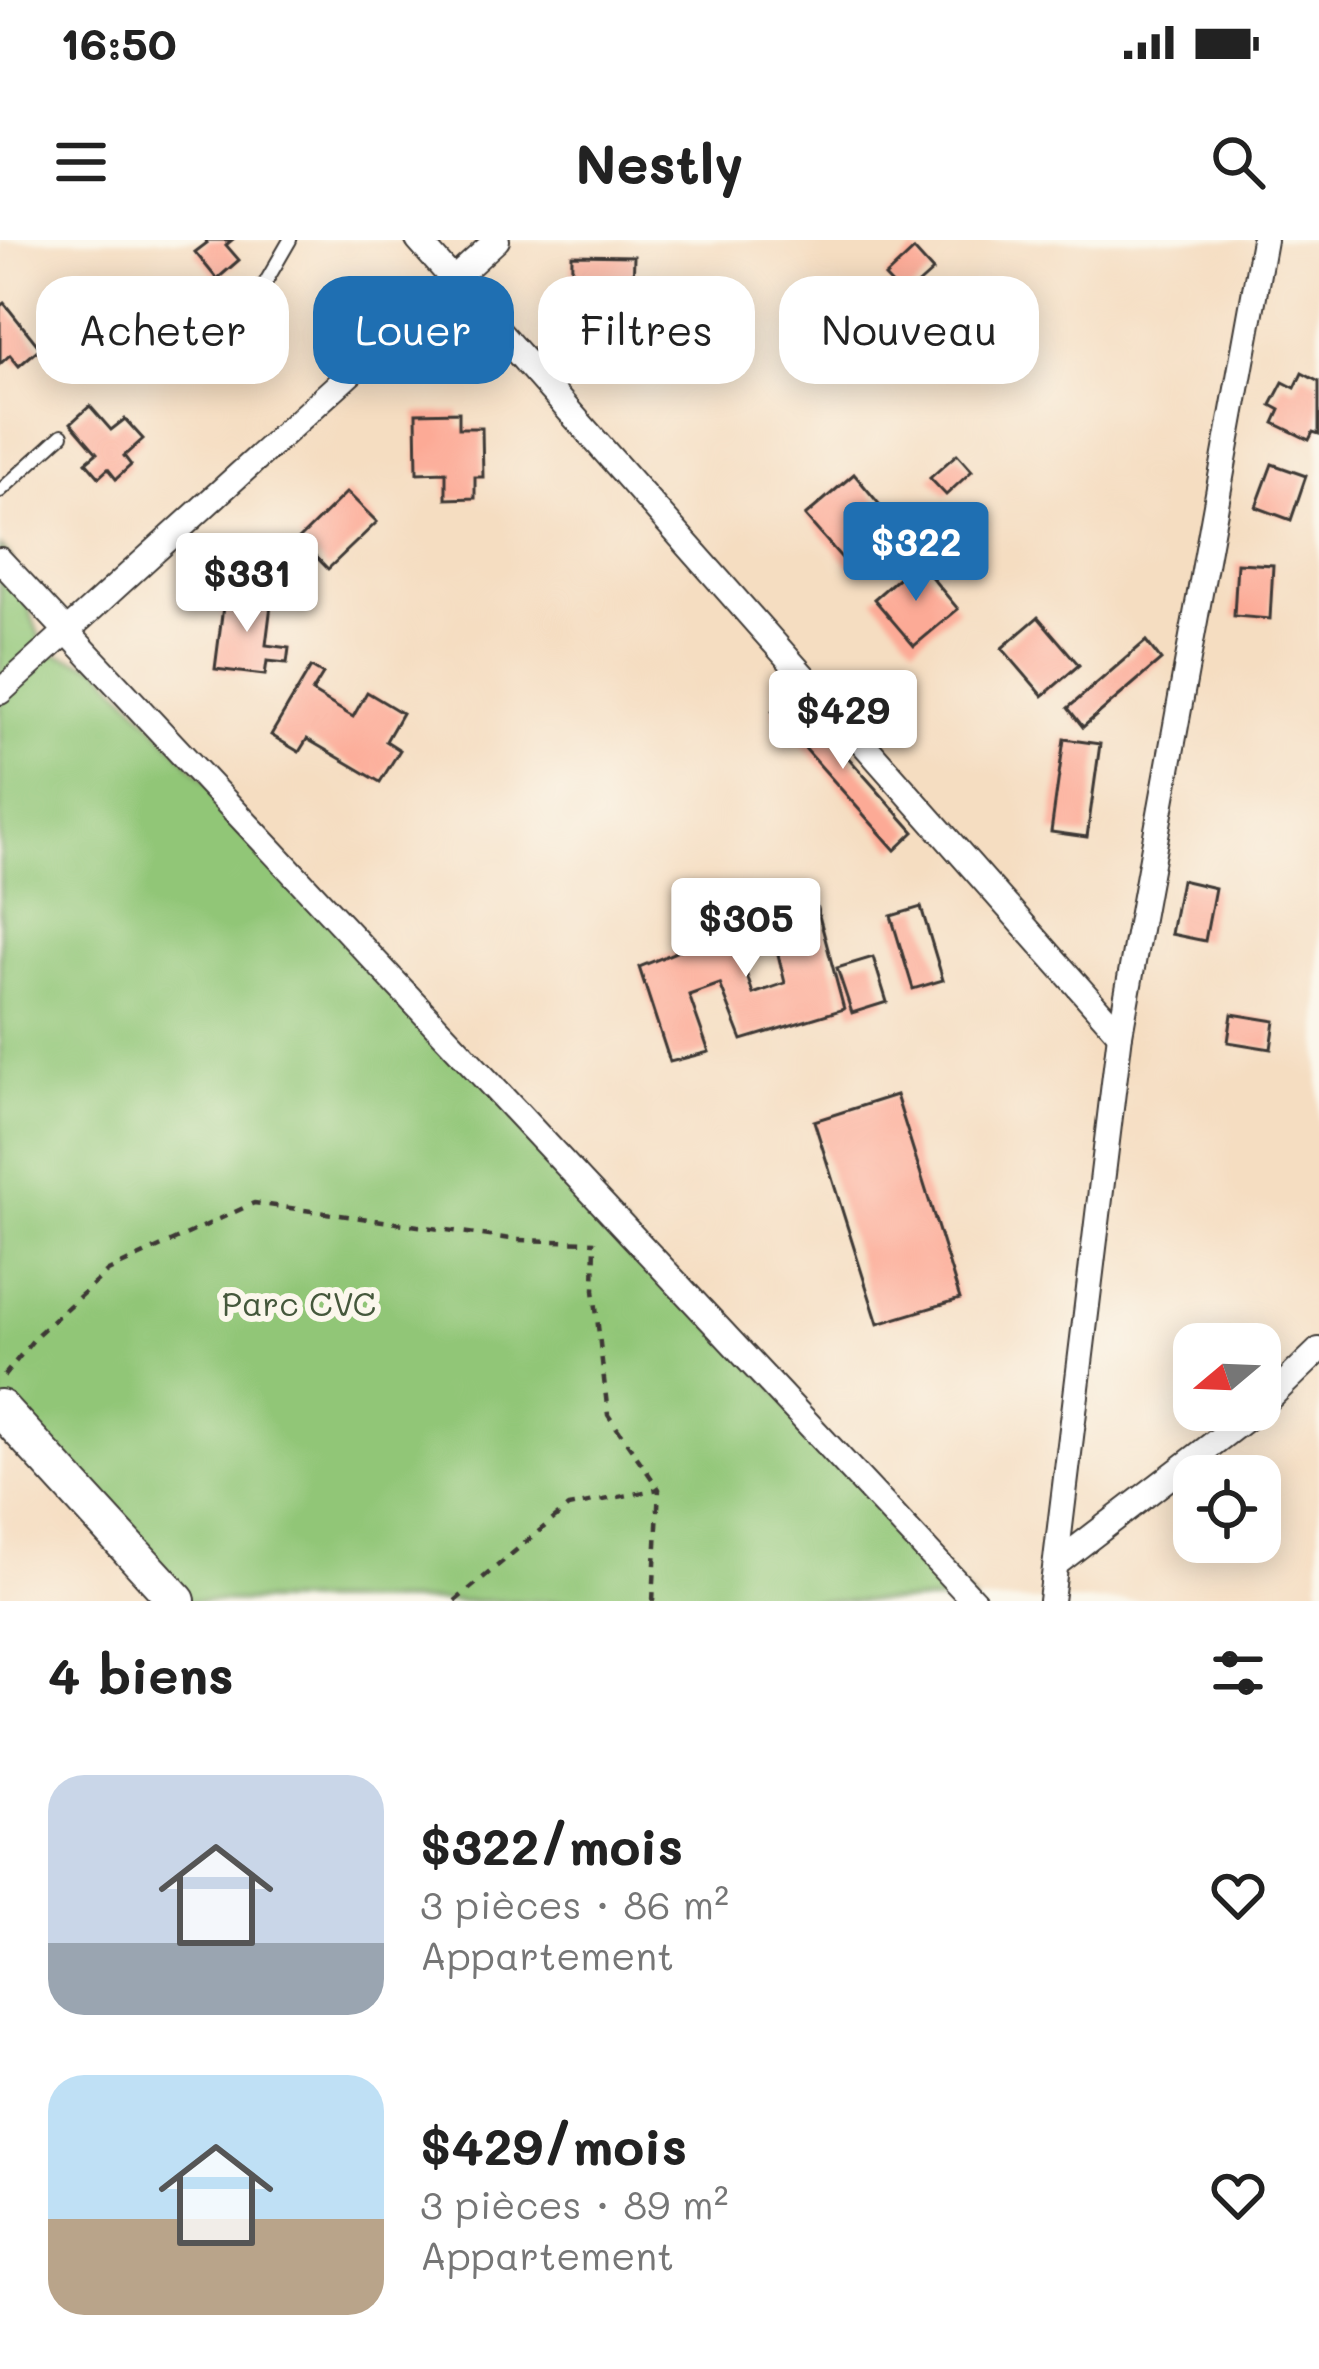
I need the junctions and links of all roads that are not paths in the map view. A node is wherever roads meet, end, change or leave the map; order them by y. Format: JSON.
{"nodes":[{"id":1,"x":290,"y":240,"type":"edge"},
{"id":2,"x":418,"y":240,"type":"edge"},
{"id":3,"x":497,"y":240,"type":"edge"},
{"id":4,"x":1264,"y":240,"type":"edge"},
{"id":5,"x":269,"y":276,"type":"edge"},
{"id":6,"x":449,"y":276,"type":"edge"},
{"id":7,"x":455,"y":276,"type":"edge"},
{"id":8,"x":514,"y":349,"type":"edge"},
{"id":9,"x":337,"y":384,"type":"edge"},
{"id":10,"x":62,"y":435,"type":"dead end"},
{"id":11,"x":0,"y":491,"type":"edge"},
{"id":12,"x":0,"y":560,"type":"edge"},
{"id":13,"x":66,"y":632,"type":"junction"},
{"id":14,"x":0,"y":692,"type":"edge"},
{"id":15,"x":1120,"y":1034,"type":"junction"},
{"id":16,"x":1319,"y":1350,"type":"edge"},
{"id":17,"x":1281,"y":1386,"type":"edge"},
{"id":18,"x":0,"y":1408,"type":"edge"},
{"id":19,"x":1228,"y":1431,"type":"edge"},
{"id":20,"x":1056,"y":1564,"type":"junction"},
{"id":21,"x":177,"y":1601,"type":"edge"},
{"id":22,"x":974,"y":1601,"type":"edge"},
{"id":23,"x":1051,"y":1601,"type":"edge"}],
"edges":[{"from":1,"to":5,"type":"lane"},
{"from":2,"to":6,"type":"street"},
{"from":3,"to":7,"type":"street"},
{"from":4,"to":15,"type":"street"},
{"from":8,"to":15,"type":"street"},
{"from":9,"to":13,"type":"street"},
{"from":10,"to":11,"type":"lane"},
{"from":12,"to":13,"type":"street"},
{"from":13,"to":14,"type":"street"},
{"from":13,"to":22,"type":"street"},
{"from":15,"to":20,"type":"street"},
{"from":16,"to":17,"type":"street"},
{"from":18,"to":21,"type":"main road"},
{"from":19,"to":20,"type":"street"},
{"from":20,"to":23,"type":"street"}]}
